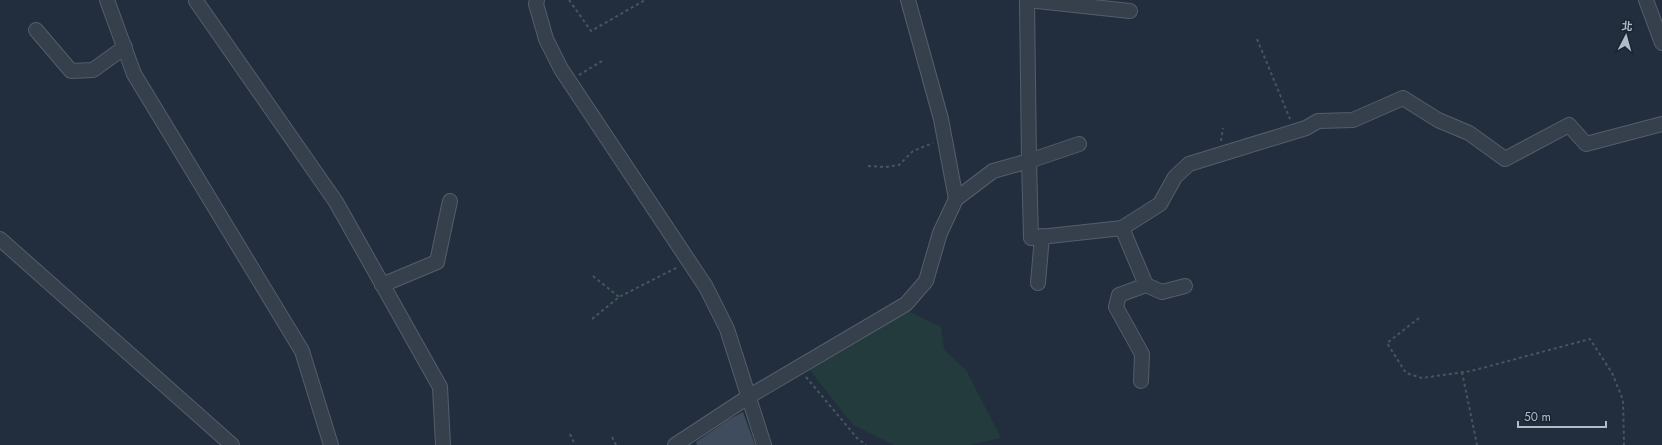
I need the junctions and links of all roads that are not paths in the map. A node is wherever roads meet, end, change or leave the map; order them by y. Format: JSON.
{"nodes":[{"id":1,"x":107,"y":0,"type":"edge"},
{"id":2,"x":196,"y":0,"type":"edge"},
{"id":3,"x":537,"y":0,"type":"edge"},
{"id":4,"x":908,"y":0,"type":"edge"},
{"id":5,"x":1028,"y":0,"type":"edge"},
{"id":6,"x":1646,"y":0,"type":"edge"},
{"id":7,"x":1130,"y":11,"type":"dead end"},
{"id":8,"x":36,"y":30,"type":"dead end"},
{"id":9,"x":1662,"y":43,"type":"edge"},
{"id":10,"x":125,"y":47,"type":"junction"},
{"id":11,"x":1662,"y":124,"type":"edge"},
{"id":12,"x":1079,"y":144,"type":"dead end"},
{"id":13,"x":1029,"y":161,"type":"junction"},
{"id":14,"x":956,"y":199,"type":"junction"},
{"id":15,"x":450,"y":201,"type":"dead end"},
{"id":16,"x":1122,"y":228,"type":"junction"},
{"id":17,"x":1042,"y":236,"type":"junction"},
{"id":18,"x":0,"y":239,"type":"edge"},
{"id":19,"x":1038,"y":283,"type":"dead end"},
{"id":20,"x":382,"y":285,"type":"junction"},
{"id":21,"x":1146,"y":286,"type":"junction"},
{"id":22,"x":1185,"y":286,"type":"dead end"},
{"id":23,"x":1141,"y":381,"type":"dead end"},
{"id":24,"x":748,"y":397,"type":"junction"},
{"id":25,"x":232,"y":445,"type":"edge"},
{"id":26,"x":331,"y":445,"type":"edge"},
{"id":27,"x":443,"y":445,"type":"edge"},
{"id":28,"x":674,"y":445,"type":"edge"},
{"id":29,"x":764,"y":445,"type":"edge"}],
"edges":[{"from":1,"to":10,"type":"street"},
{"from":2,"to":20,"type":"street"},
{"from":3,"to":24,"type":"street"},
{"from":4,"to":14,"type":"street"},
{"from":5,"to":7,"type":"street"},
{"from":5,"to":13,"type":"street"},
{"from":6,"to":9,"type":"street"},
{"from":8,"to":10,"type":"street"},
{"from":10,"to":26,"type":"street"},
{"from":11,"to":16,"type":"street"},
{"from":12,"to":13,"type":"street"},
{"from":13,"to":14,"type":"street"},
{"from":13,"to":17,"type":"street"},
{"from":14,"to":24,"type":"street"},
{"from":15,"to":20,"type":"street"},
{"from":16,"to":17,"type":"street"},
{"from":16,"to":21,"type":"street"},
{"from":17,"to":19,"type":"street"},
{"from":18,"to":25,"type":"street"},
{"from":20,"to":27,"type":"street"},
{"from":21,"to":22,"type":"street"},
{"from":21,"to":23,"type":"street"},
{"from":24,"to":28,"type":"street"},
{"from":24,"to":29,"type":"street"}]}
